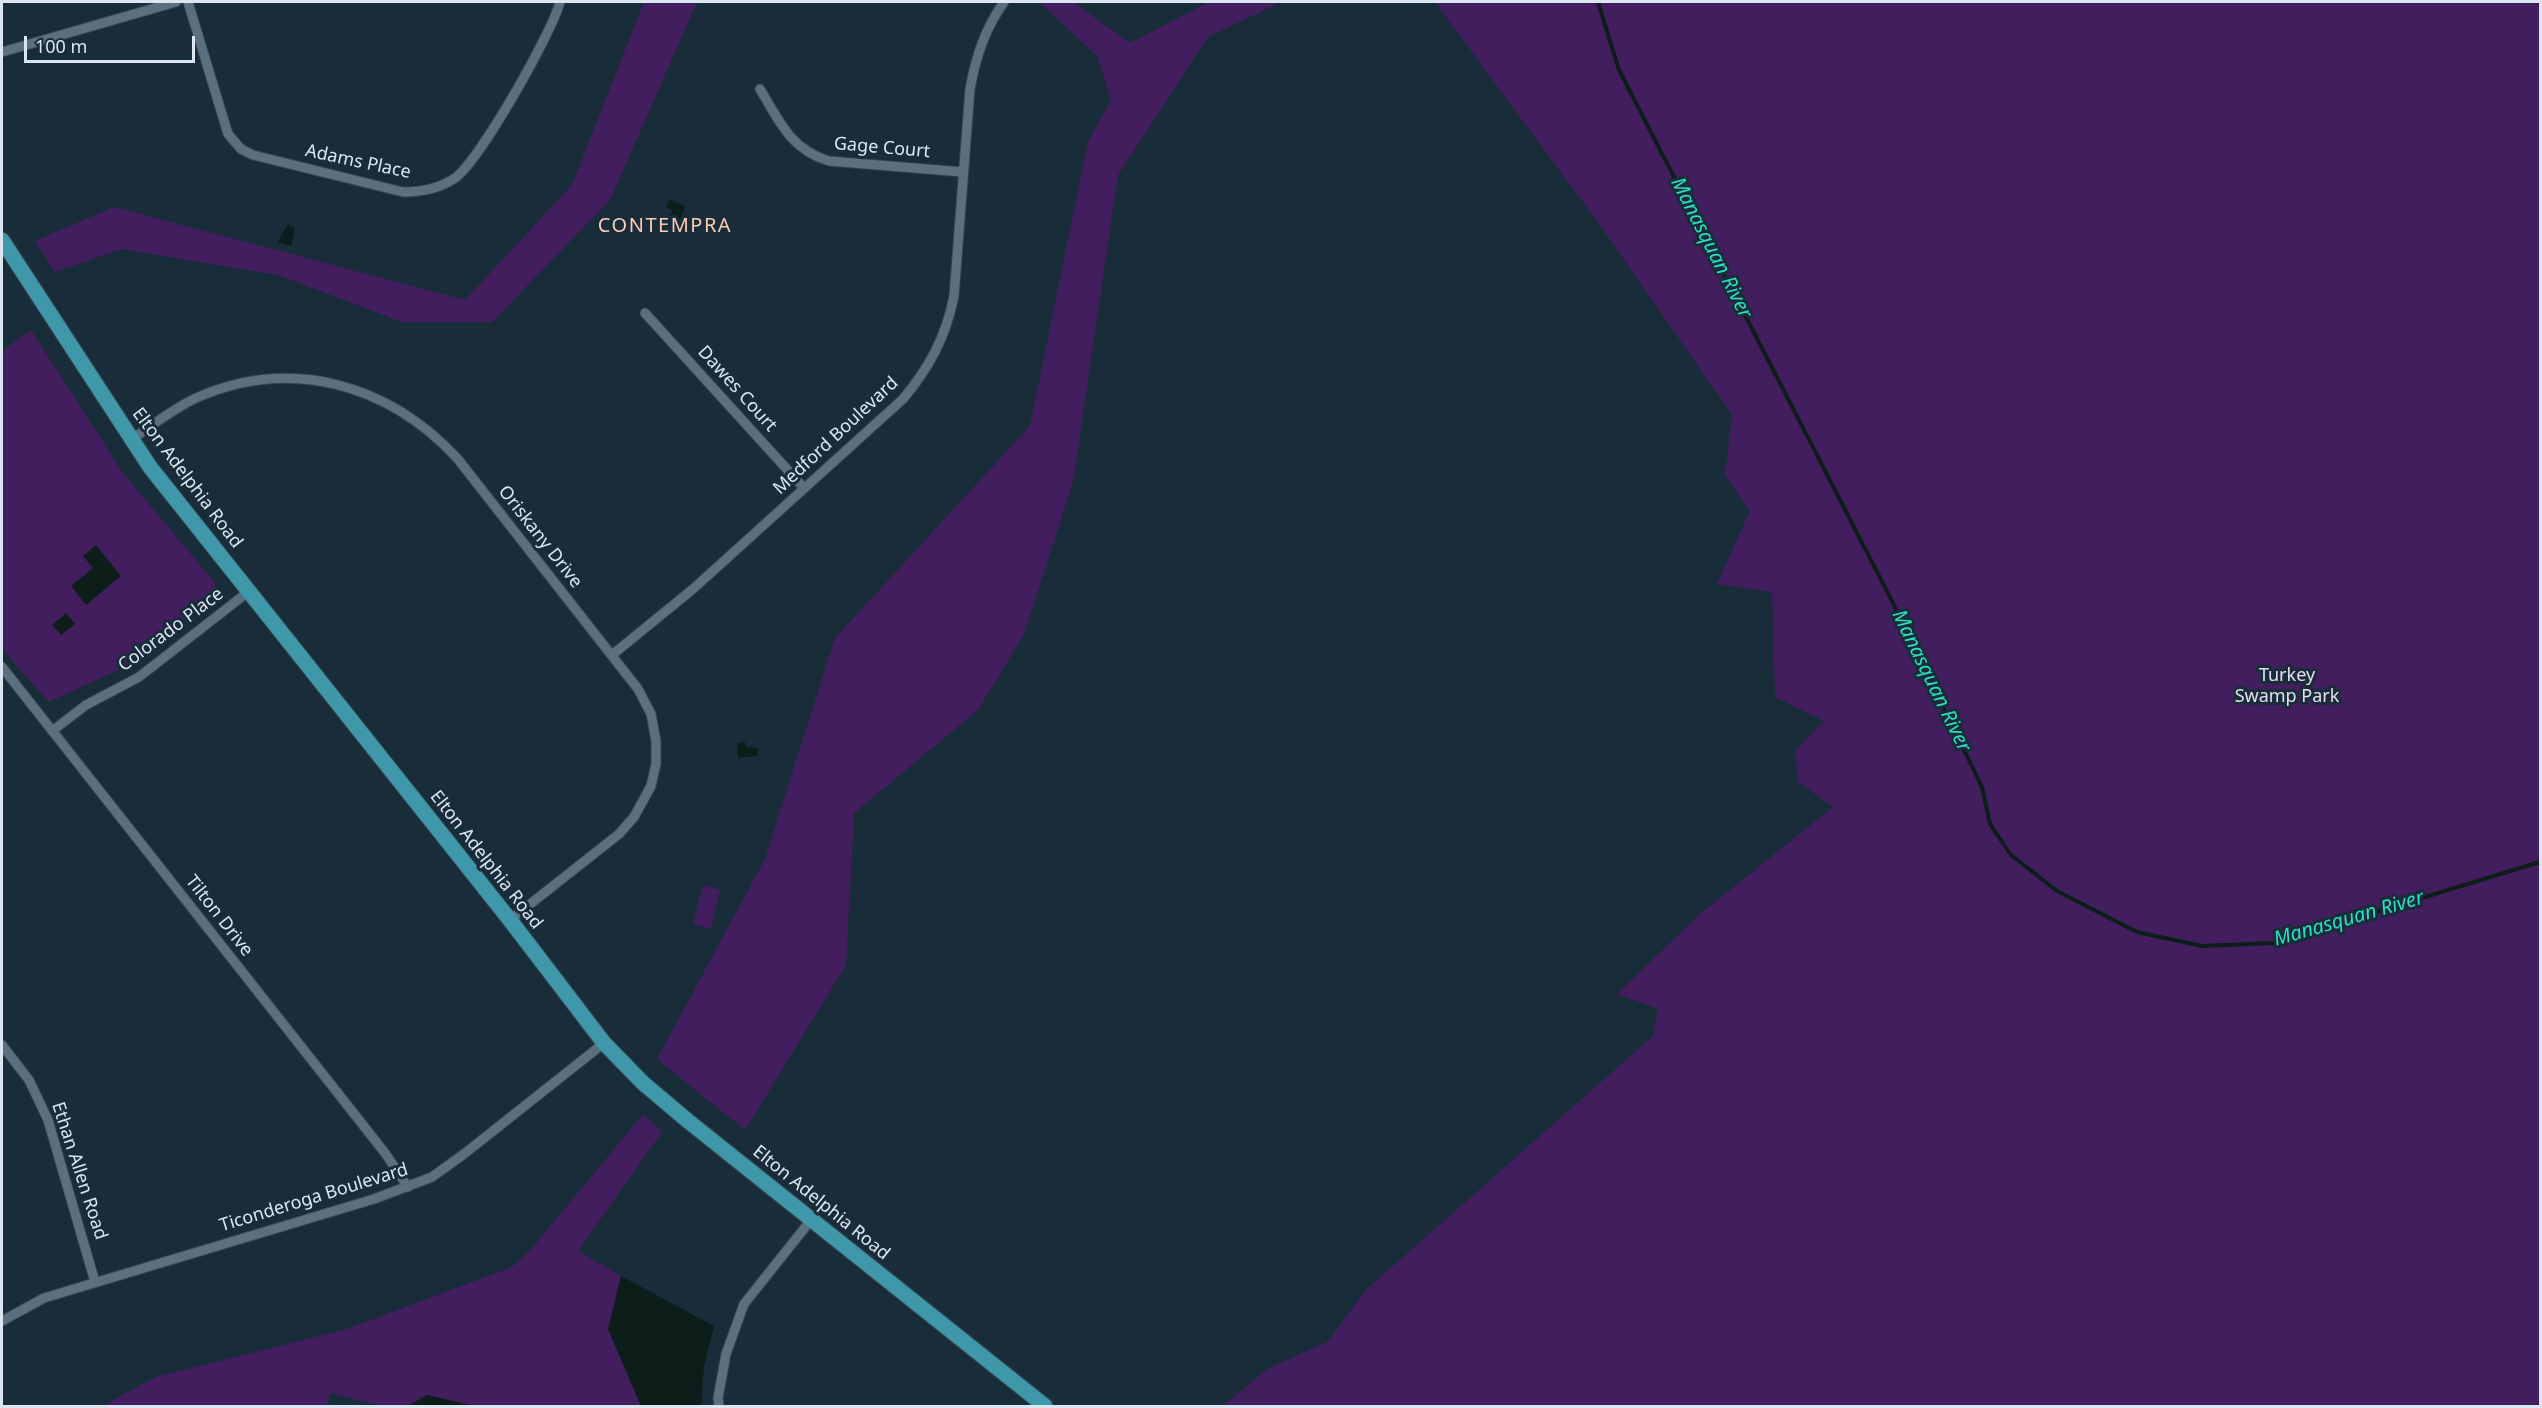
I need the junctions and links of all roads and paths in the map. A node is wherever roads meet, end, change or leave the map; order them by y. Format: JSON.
{"nodes":[{"id":1,"x":176,"y":2,"type":"edge"},
{"id":2,"x":188,"y":2,"type":"edge"},
{"id":3,"x":560,"y":2,"type":"edge"},
{"id":4,"x":1004,"y":2,"type":"edge"},
{"id":5,"x":2,"y":52,"type":"edge"},
{"id":6,"x":760,"y":89,"type":"dead end"},
{"id":7,"x":963,"y":172,"type":"junction"},
{"id":8,"x":2,"y":240,"type":"edge"},
{"id":9,"x":645,"y":313,"type":"dead end"},
{"id":10,"x":131,"y":440,"type":"junction"},
{"id":11,"x":804,"y":488,"type":"junction"},
{"id":12,"x":248,"y":592,"type":"junction"},
{"id":13,"x":612,"y":655,"type":"junction"},
{"id":14,"x":2,"y":667,"type":"edge"},
{"id":15,"x":52,"y":730,"type":"junction"},
{"id":16,"x":510,"y":920,"type":"junction"},
{"id":17,"x":604,"y":1043,"type":"junction"},
{"id":18,"x":2,"y":1045,"type":"edge"},
{"id":19,"x":408,"y":1187,"type":"junction"},
{"id":20,"x":811,"y":1220,"type":"junction"},
{"id":21,"x":95,"y":1281,"type":"junction"},
{"id":22,"x":2,"y":1321,"type":"edge"},
{"id":23,"x":719,"y":1407,"type":"edge"},
{"id":24,"x":1045,"y":1407,"type":"edge"}],
"edges":[{"from":1,"to":5,"type":"street"},
{"from":2,"to":3,"type":"street","name":"Adams Place"},
{"from":4,"to":7,"type":"street","name":"Medford Boulevard"},
{"from":6,"to":7,"type":"street","name":"Gage Court"},
{"from":7,"to":11,"type":"street","name":"Medford Boulevard"},
{"from":8,"to":10,"type":"main road","name":"Elton Adelphia Road"},
{"from":9,"to":11,"type":"street","name":"Dawes Court"},
{"from":10,"to":12,"type":"main road","name":"Elton Adelphia Road"},
{"from":10,"to":13,"type":"street","name":"Oriskany Drive"},
{"from":11,"to":13,"type":"street","name":"Medford Boulevard"},
{"from":12,"to":15,"type":"street","name":"Colorado Place"},
{"from":12,"to":16,"type":"main road","name":"Elton Adelphia Road"},
{"from":13,"to":16,"type":"street","name":"Oriskany Drive"},
{"from":14,"to":15,"type":"street","name":"Tilton Drive"},
{"from":15,"to":19,"type":"street","name":"Tilton Drive"},
{"from":16,"to":17,"type":"main road","name":"Elton Adelphia Road"},
{"from":17,"to":19,"type":"street","name":"Ticonderoga Boulevard"},
{"from":17,"to":20,"type":"main road","name":"Elton Adelphia Road"},
{"from":18,"to":21,"type":"street","name":"Ethan Allen Road"},
{"from":19,"to":21,"type":"street","name":"Ticonderoga Boulevard"},
{"from":20,"to":23,"type":"street"},
{"from":20,"to":24,"type":"main road","name":"Elton Adelphia Road"},
{"from":21,"to":22,"type":"street","name":"Ticonderoga Boulevard"}]}
